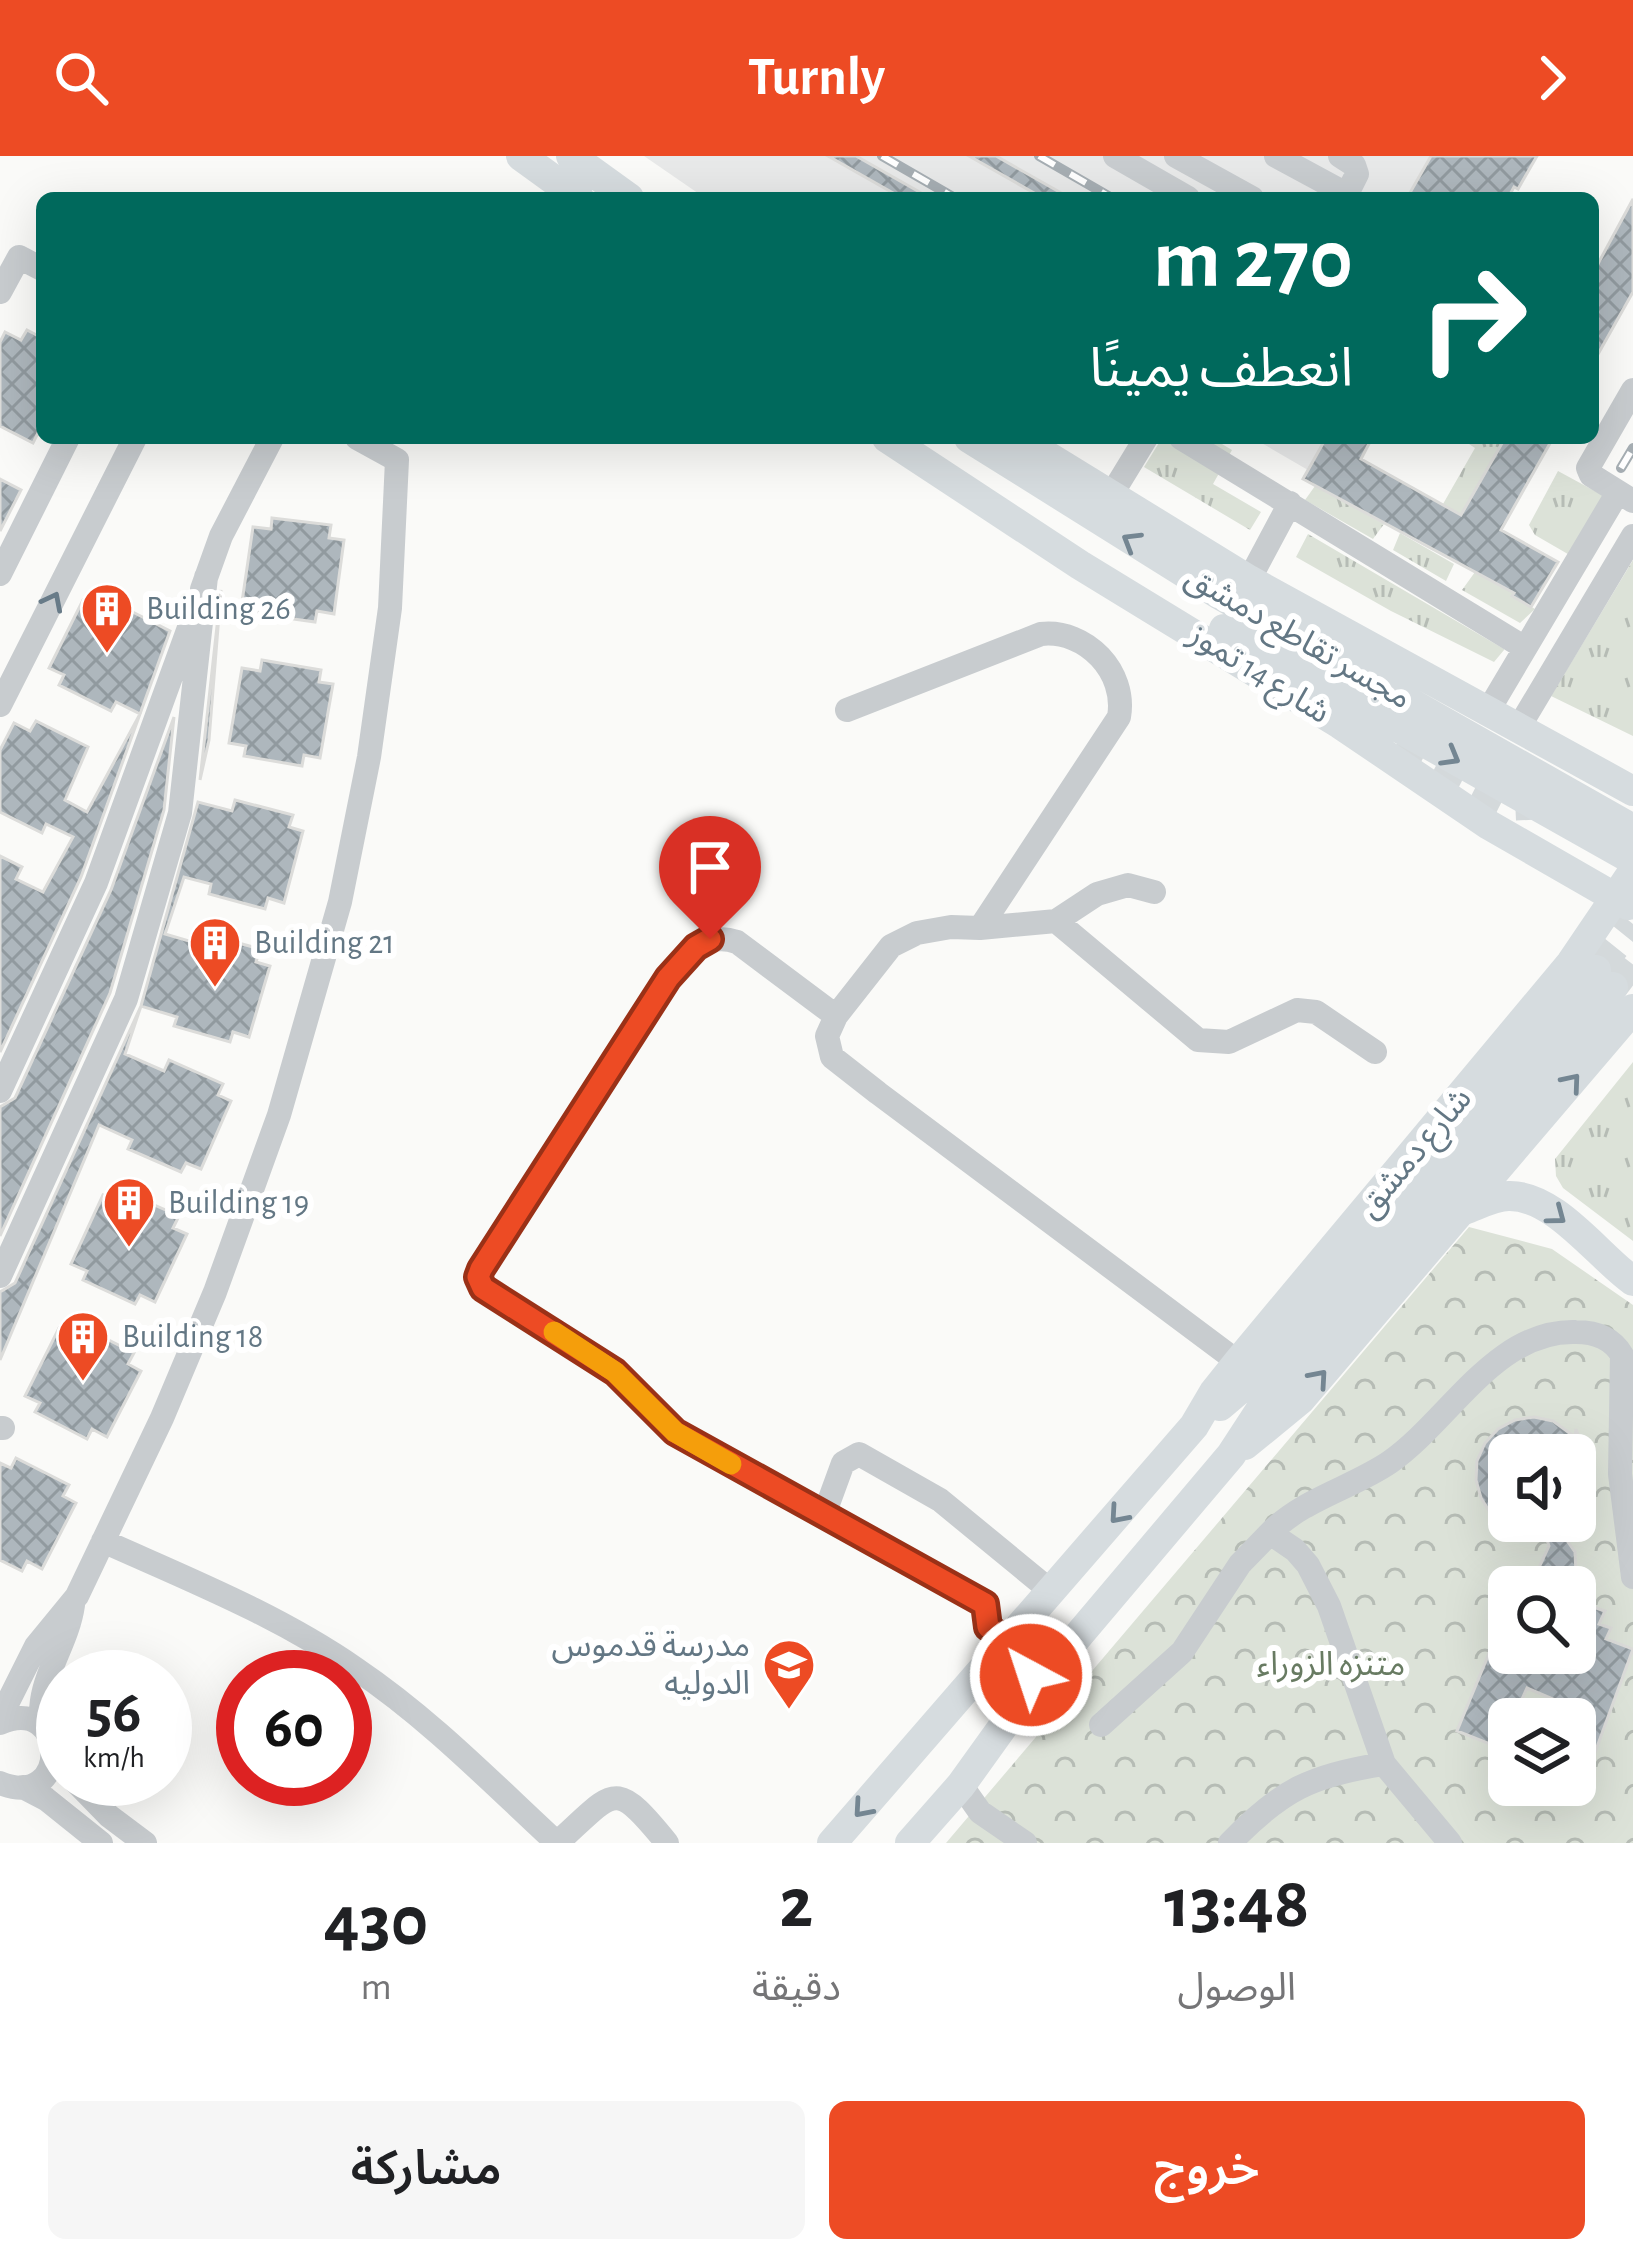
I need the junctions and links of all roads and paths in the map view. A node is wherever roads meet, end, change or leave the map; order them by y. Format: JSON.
{"nodes":[{"id":1,"x":521,"y":156,"type":"edge"},
{"id":2,"x":571,"y":156,"type":"edge"},
{"id":3,"x":1115,"y":156,"type":"edge"},
{"id":4,"x":1176,"y":156,"type":"edge"},
{"id":5,"x":1276,"y":156,"type":"edge"},
{"id":6,"x":1340,"y":156,"type":"edge"},
{"id":7,"x":571,"y":192,"type":"edge"},
{"id":8,"x":621,"y":192,"type":"edge"},
{"id":9,"x":1178,"y":192,"type":"edge"},
{"id":10,"x":1241,"y":192,"type":"edge"},
{"id":11,"x":36,"y":265,"type":"edge"},
{"id":12,"x":0,"y":292,"type":"edge"},
{"id":13,"x":1633,"y":390,"type":"edge"},
{"id":14,"x":65,"y":444,"type":"edge"},
{"id":15,"x":132,"y":444,"type":"edge"},
{"id":16,"x":269,"y":444,"type":"edge"},
{"id":17,"x":368,"y":444,"type":"edge"},
{"id":18,"x":896,"y":444,"type":"edge"},
{"id":19,"x":928,"y":444,"type":"edge"},
{"id":20,"x":979,"y":444,"type":"edge"},
{"id":21,"x":1027,"y":444,"type":"edge"},
{"id":22,"x":1141,"y":444,"type":"edge"},
{"id":23,"x":1191,"y":444,"type":"edge"},
{"id":24,"x":1110,"y":497,"type":"junction"},
{"id":25,"x":1625,"y":497,"type":"edge"},
{"id":26,"x":1290,"y":503,"type":"junction"},
{"id":27,"x":1633,"y":536,"type":"edge"},
{"id":28,"x":0,"y":574,"type":"edge"},
{"id":29,"x":206,"y":577,"type":"junction"},
{"id":30,"x":1249,"y":580,"type":"junction"},
{"id":31,"x":1526,"y":648,"type":"junction"},
{"id":32,"x":0,"y":705,"type":"edge"},
{"id":33,"x":847,"y":710,"type":"dead end"},
{"id":34,"x":1488,"y":711,"type":"junction"},
{"id":35,"x":1519,"y":727,"type":"junction"},
{"id":36,"x":1597,"y":770,"type":"junction"},
{"id":37,"x":1633,"y":770,"type":"edge"},
{"id":38,"x":1633,"y":791,"type":"edge"},
{"id":39,"x":1633,"y":830,"type":"edge"},
{"id":40,"x":1560,"y":869,"type":"junction"},
{"id":41,"x":1628,"y":885,"type":"edge"},
{"id":42,"x":1154,"y":892,"type":"dead end"},
{"id":43,"x":1056,"y":921,"type":"junction"},
{"id":44,"x":980,"y":928,"type":"junction"},
{"id":45,"x":1603,"y":982,"type":"edge"},
{"id":46,"x":836,"y":1016,"type":"junction"},
{"id":47,"x":1375,"y":1052,"type":"dead end"},
{"id":48,"x":0,"y":1091,"type":"edge"},
{"id":49,"x":1464,"y":1210,"type":"junction"},
{"id":50,"x":0,"y":1276,"type":"edge"},
{"id":51,"x":1633,"y":1281,"type":"edge"},
{"id":52,"x":1627,"y":1347,"type":"edge"},
{"id":53,"x":1238,"y":1362,"type":"junction"},
{"id":54,"x":1194,"y":1426,"type":"junction"},
{"id":55,"x":1231,"y":1455,"type":"junction"},
{"id":56,"x":824,"y":1515,"type":"junction"},
{"id":57,"x":1270,"y":1532,"type":"junction"},
{"id":58,"x":103,"y":1541,"type":"junction"},
{"id":59,"x":1633,"y":1577,"type":"edge"},
{"id":60,"x":1052,"y":1592,"type":"junction"},
{"id":61,"x":73,"y":1603,"type":"junction"},
{"id":62,"x":1007,"y":1643,"type":"junction"},
{"id":63,"x":59,"y":1650,"type":"edge"},
{"id":64,"x":1012,"y":1714,"type":"junction"},
{"id":65,"x":0,"y":1721,"type":"edge"},
{"id":66,"x":36,"y":1723,"type":"edge"},
{"id":67,"x":1101,"y":1725,"type":"dead end"},
{"id":68,"x":1384,"y":1764,"type":"junction"},
{"id":69,"x":7,"y":1785,"type":"edge"},
{"id":70,"x":961,"y":1785,"type":"junction"},
{"id":71,"x":99,"y":1806,"type":"edge"},
{"id":72,"x":136,"y":1840,"type":"edge"},
{"id":73,"x":101,"y":1843,"type":"edge"},
{"id":74,"x":667,"y":1843,"type":"edge"},
{"id":75,"x":832,"y":1843,"type":"edge"},
{"id":76,"x":910,"y":1843,"type":"edge"},
{"id":77,"x":1025,"y":1843,"type":"edge"},
{"id":78,"x":1230,"y":1843,"type":"edge"},
{"id":79,"x":1450,"y":1843,"type":"edge"}],
"edges":[{"from":1,"to":7,"type":"main road"},
{"from":2,"to":8,"type":"main road"},
{"from":3,"to":9,"type":"street"},
{"from":4,"to":10,"type":"street"},
{"from":5,"to":6,"type":"street"},
{"from":11,"to":12,"type":"street"},
{"from":13,"to":25,"type":"street"},
{"from":14,"to":28,"type":"street"},
{"from":32,"to":15,"type":"street","one_way":true},
{"from":16,"to":29,"type":"street"},
{"from":17,"to":58,"type":"street"},
{"from":18,"to":40,"type":"main road","name":"شارع 14 تموز"},
{"from":19,"to":41,"type":"main road","name":"مجسر تقاطع دمشق","one_way":true},
{"from":39,"to":20,"type":"main road","name":"مجسر تقاطع دمشق","one_way":true},
{"from":21,"to":24,"type":"main road"},
{"from":22,"to":24,"type":"street"},
{"from":23,"to":26,"type":"street"},
{"from":24,"to":30,"type":"main road"},
{"from":25,"to":31,"type":"street"},
{"from":26,"to":30,"type":"street"},
{"from":26,"to":31,"type":"street"},
{"from":27,"to":35,"type":"street"},
{"from":29,"to":48,"type":"street"},
{"from":29,"to":50,"type":"street"},
{"from":30,"to":34,"type":"main road"},
{"from":31,"to":34,"type":"street"},
{"from":33,"to":44,"type":"street"},
{"from":34,"to":35,"type":"main road"},
{"from":35,"to":36,"type":"main road"},
{"from":36,"to":37,"type":"main road"},
{"from":36,"to":38,"type":"main road"},
{"from":40,"to":41,"type":"main road","name":"شارع 14 تموز"},
{"from":40,"to":45,"type":"main road"},
{"from":41,"to":45,"type":"main road","name":"شارع دمشق"},
{"from":42,"to":43,"type":"street"},
{"from":43,"to":44,"type":"street"},
{"from":43,"to":47,"type":"street"},
{"from":44,"to":46,"type":"street"},
{"from":49,"to":45,"type":"main road","name":"شارع دمشق","one_way":true},
{"from":45,"to":53,"type":"main road","name":"شارع دمشق"},
{"from":45,"to":54,"type":"main road","name":"شارع دمشق"},
{"from":45,"to":55,"type":"main road","name":"شارع دمشق"},
{"from":46,"to":53,"type":"street"},
{"from":46,"to":56,"type":"street"},
{"from":49,"to":51,"type":"main road","one_way":true},
{"from":55,"to":49,"type":"main road","name":"شارع دمشق","one_way":true},
{"from":52,"to":57,"type":"street"},
{"from":52,"to":59,"type":"street"},
{"from":53,"to":54,"type":"main road","name":"شارع دمشق"},
{"from":54,"to":60,"type":"main road","name":"شارع دمشق","one_way":true},
{"from":55,"to":64,"type":"main road","name":"شارع دمشق"},
{"from":56,"to":60,"type":"street"},
{"from":56,"to":62,"type":"street"},
{"from":57,"to":67,"type":"street"},
{"from":57,"to":68,"type":"street"},
{"from":58,"to":61,"type":"street"},
{"from":58,"to":74,"type":"street"},
{"from":60,"to":62,"type":"main road","name":"شارع دمشق"},
{"from":61,"to":63,"type":"street"},
{"from":61,"to":65,"type":"street"},
{"from":62,"to":64,"type":"main road"},
{"from":62,"to":75,"type":"main road","name":"شارع دمشق","one_way":true},
{"from":64,"to":70,"type":"main road","name":"شارع دمشق"},
{"from":65,"to":66,"type":"street"},
{"from":68,"to":78,"type":"street"},
{"from":68,"to":79,"type":"street"},
{"from":69,"to":73,"type":"street"},
{"from":70,"to":76,"type":"main road","name":"شارع دمشق"},
{"from":70,"to":77,"type":"street"},
{"from":71,"to":72,"type":"street"}]}
